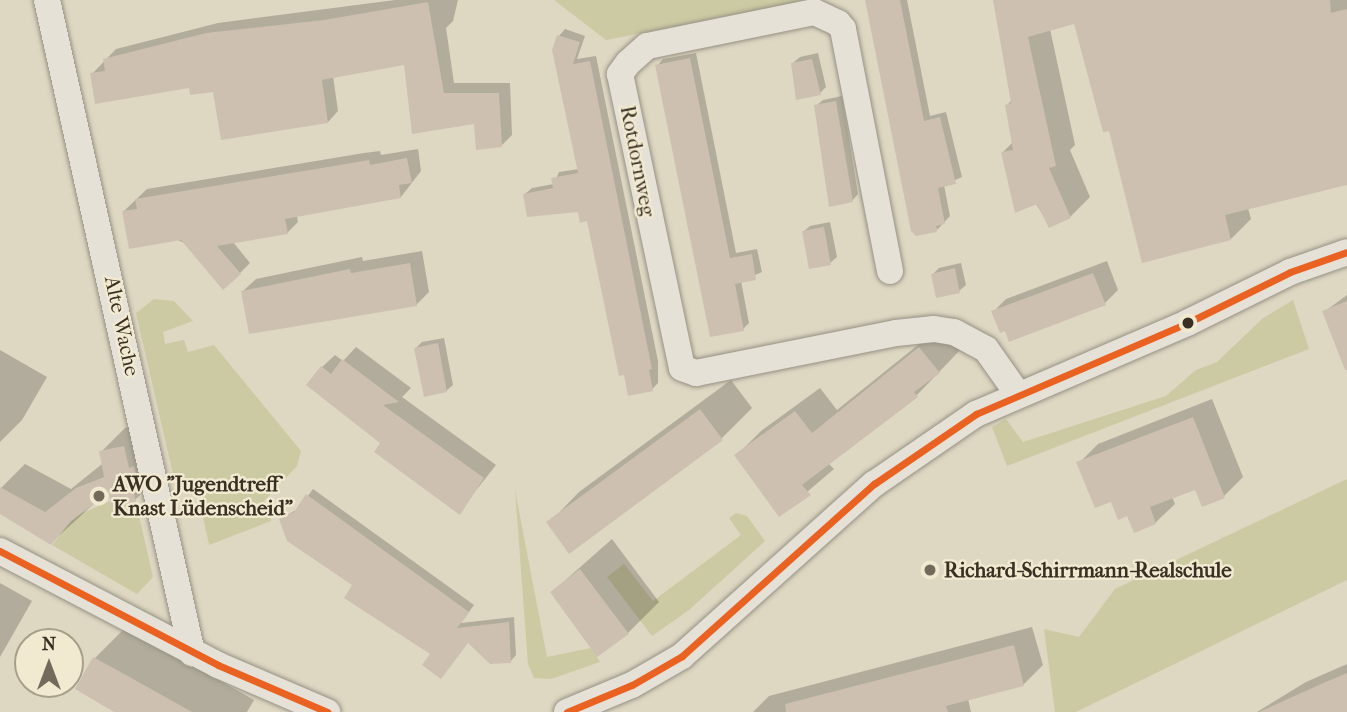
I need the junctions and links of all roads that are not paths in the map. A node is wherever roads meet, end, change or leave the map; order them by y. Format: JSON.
{"nodes":[{"id":1,"x":47,"y":0,"type":"edge"},
{"id":2,"x":1347,"y":252,"type":"edge"},
{"id":3,"x":890,"y":271,"type":"dead end"},
{"id":4,"x":1017,"y":393,"type":"junction"},
{"id":5,"x":0,"y":551,"type":"edge"},
{"id":6,"x":192,"y":653,"type":"junction"},
{"id":7,"x":327,"y":712,"type":"edge"},
{"id":8,"x":567,"y":712,"type":"edge"}],
"edges":[{"from":1,"to":6,"type":"street","name":"Alte Wache"},
{"from":2,"to":4,"type":"street"},
{"from":3,"to":4,"type":"street","name":"Rotdornweg"},
{"from":4,"to":8,"type":"street"},
{"from":5,"to":6,"type":"street"},
{"from":6,"to":7,"type":"street"}]}
